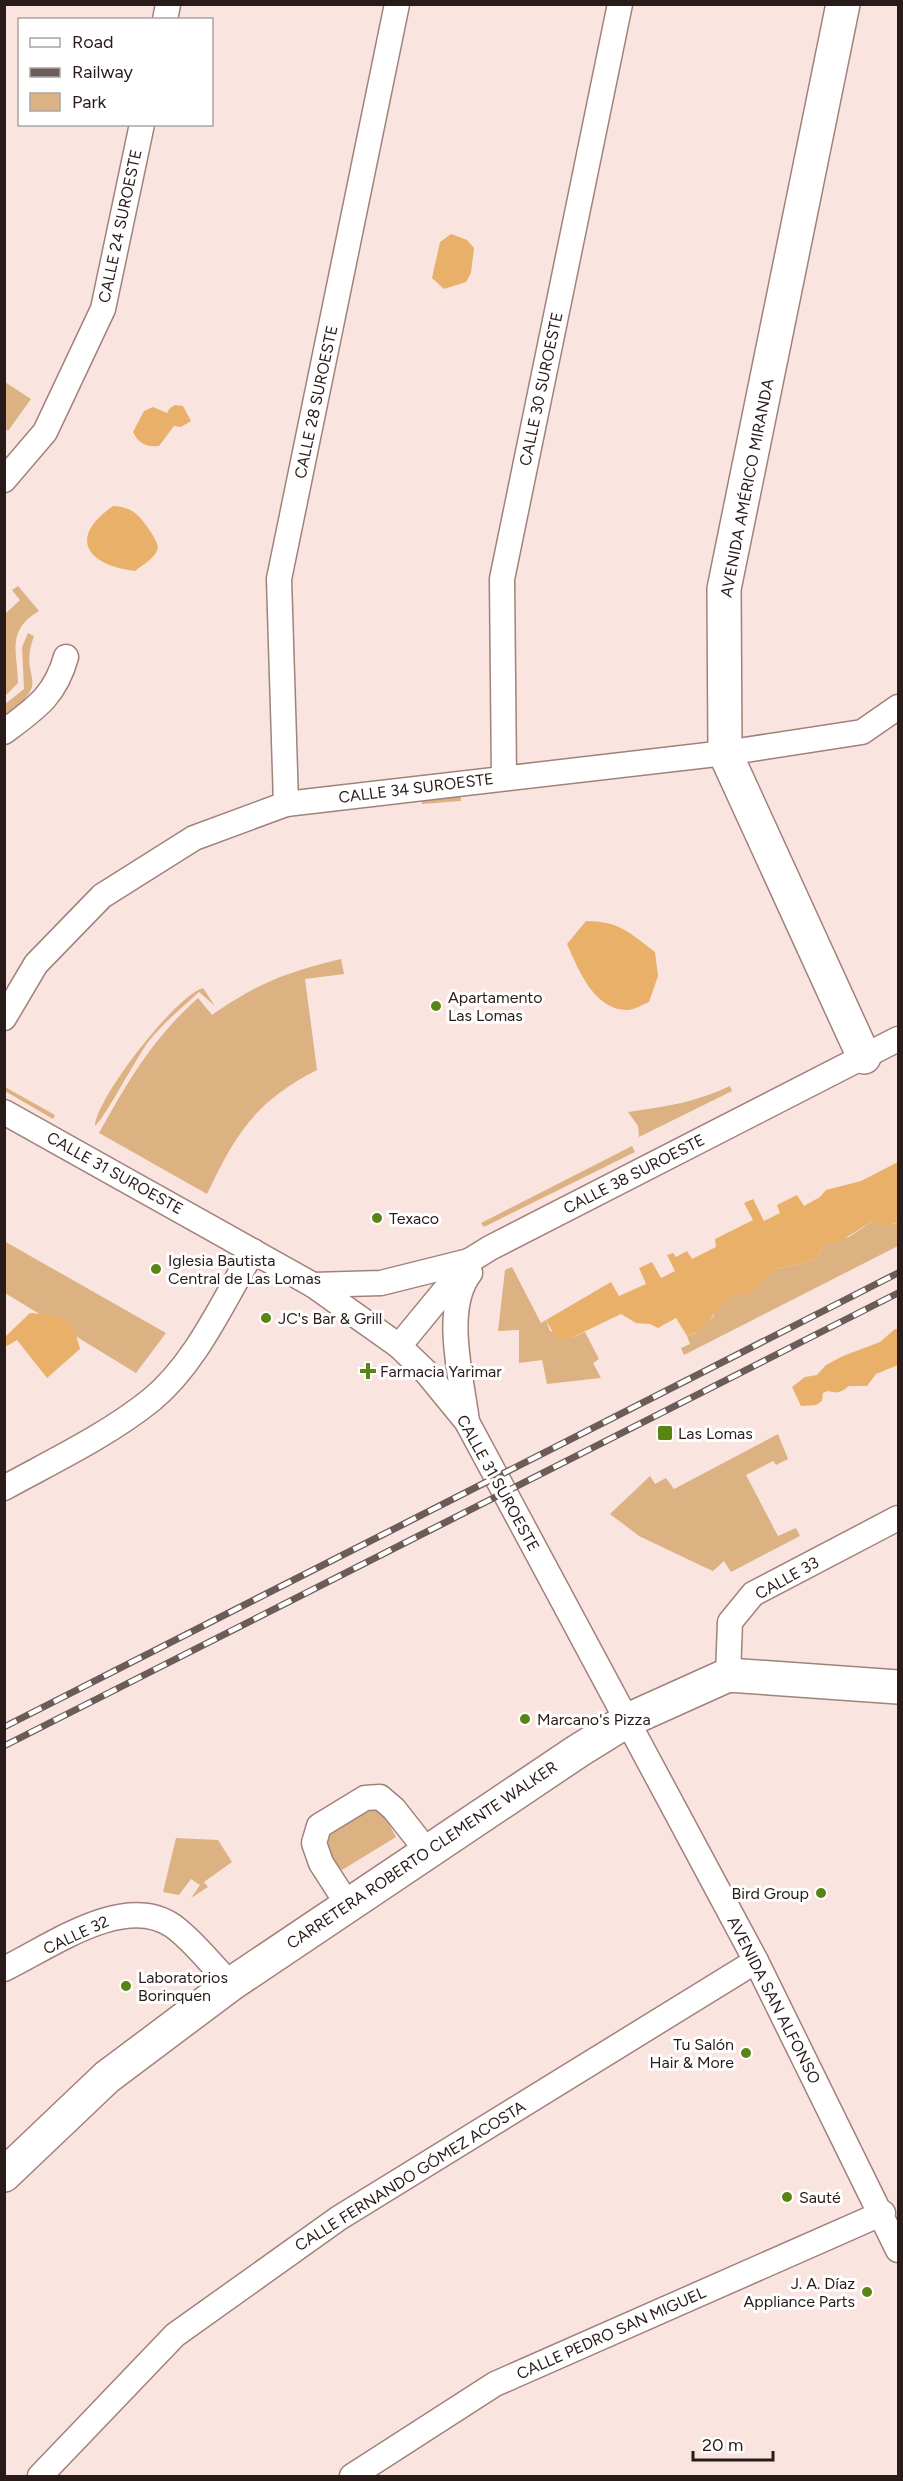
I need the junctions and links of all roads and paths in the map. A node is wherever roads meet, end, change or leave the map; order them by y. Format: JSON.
{"nodes":[{"id":1,"x":397,"y":4,"type":"edge"},
{"id":2,"x":620,"y":4,"type":"edge"},
{"id":3,"x":843,"y":4,"type":"edge"},
{"id":4,"x":142,"y":126,"type":"edge"},
{"id":5,"x":4,"y":480,"type":"edge"},
{"id":6,"x":66,"y":657,"type":"dead end"},
{"id":7,"x":898,"y":706,"type":"edge"},
{"id":8,"x":4,"y":732,"type":"edge"},
{"id":9,"x":725,"y":753,"type":"junction"},
{"id":10,"x":504,"y":778,"type":"junction"},
{"id":11,"x":286,"y":804,"type":"junction"},
{"id":12,"x":4,"y":1018,"type":"edge"},
{"id":13,"x":898,"y":1039,"type":"edge"},
{"id":14,"x":864,"y":1057,"type":"junction"},
{"id":15,"x":4,"y":1112,"type":"edge"},
{"id":16,"x":490,"y":1248,"type":"junction"},
{"id":17,"x":253,"y":1251,"type":"junction"},
{"id":18,"x":469,"y":1261,"type":"junction"},
{"id":19,"x":314,"y":1285,"type":"junction"},
{"id":20,"x":399,"y":1346,"type":"junction"},
{"id":21,"x":467,"y":1422,"type":"junction"},
{"id":22,"x":4,"y":1488,"type":"edge"},
{"id":23,"x":898,"y":1518,"type":"edge"},
{"id":24,"x":728,"y":1676,"type":"junction"},
{"id":25,"x":898,"y":1687,"type":"edge"},
{"id":26,"x":628,"y":1720,"type":"junction"},
{"id":27,"x":427,"y":1851,"type":"junction"},
{"id":28,"x":348,"y":1905,"type":"junction"},
{"id":29,"x":756,"y":1961,"type":"junction"},
{"id":30,"x":4,"y":1969,"type":"edge"},
{"id":31,"x":231,"y":1984,"type":"junction"},
{"id":32,"x":4,"y":2175,"type":"edge"},
{"id":33,"x":882,"y":2213,"type":"junction"},
{"id":34,"x":898,"y":2250,"type":"edge"},
{"id":35,"x":40,"y":2476,"type":"edge"},
{"id":36,"x":352,"y":2476,"type":"edge"}],
"edges":[{"from":1,"to":11,"type":"street","name":"CALLE 28 SUROESTE"},
{"from":2,"to":10,"type":"street","name":"CALLE 30 SUROESTE"},
{"from":3,"to":9,"type":"street","name":"AVENIDA AMÉRICO MIRANDA"},
{"from":4,"to":5,"type":"street","name":"CALLE 24 SUROESTE"},
{"from":6,"to":8,"type":"street"},
{"from":7,"to":9,"type":"street","name":"CALLE 34 SUROESTE"},
{"from":9,"to":10,"type":"street","name":"CALLE 34 SUROESTE"},
{"from":9,"to":14,"type":"street","name":"AVENIDA AMÉRICO MIRANDA"},
{"from":10,"to":11,"type":"street","name":"CALLE 34 SUROESTE"},
{"from":11,"to":12,"type":"street","name":"CALLE 34 SUROESTE"},
{"from":13,"to":14,"type":"street","name":"CALLE 38 SUROESTE"},
{"from":14,"to":16,"type":"street","name":"CALLE 38 SUROESTE"},
{"from":15,"to":17,"type":"street","name":"CALLE 31 SUROESTE"},
{"from":16,"to":18,"type":"street","name":"CALLE 38 SUROESTE"},
{"from":16,"to":21,"type":"street"},
{"from":17,"to":19,"type":"street","name":"CALLE 31 SUROESTE"},
{"from":17,"to":22,"type":"street"},
{"from":18,"to":19,"type":"street"},
{"from":18,"to":20,"type":"street","name":"CALLE 38 SUROESTE"},
{"from":19,"to":20,"type":"street","name":"CALLE 31 SUROESTE"},
{"from":20,"to":21,"type":"street","name":"CALLE 31 SUROESTE"},
{"from":21,"to":26,"type":"street","name":"CALLE 31 SUROESTE"},
{"from":23,"to":24,"type":"street","name":"CALLE 33"},
{"from":24,"to":25,"type":"street","name":"CARRETERA ROBERTO CLEMENTE WALKER"},
{"from":24,"to":26,"type":"street","name":"CARRETERA ROBERTO CLEMENTE WALKER"},
{"from":26,"to":27,"type":"street","name":"CARRETERA ROBERTO CLEMENTE WALKER"},
{"from":26,"to":29,"type":"street","name":"AVENIDA SAN ALFONSO"},
{"from":27,"to":28,"type":"street","name":"CARRETERA ROBERTO CLEMENTE WALKER"},
{"from":27,"to":28,"type":"street"},
{"from":28,"to":31,"type":"street","name":"CARRETERA ROBERTO CLEMENTE WALKER"},
{"from":29,"to":33,"type":"street","name":"AVENIDA SAN ALFONSO"},
{"from":29,"to":35,"type":"street","name":"CALLE FERNANDO GÓMEZ ACOSTA"},
{"from":30,"to":31,"type":"street","name":"CALLE 32"},
{"from":31,"to":32,"type":"street","name":"CARRETERA ROBERTO CLEMENTE WALKER"},
{"from":33,"to":34,"type":"street","name":"AVENIDA SAN ALFONSO"},
{"from":33,"to":36,"type":"street","name":"CALLE PEDRO SAN MIGUEL"}]}
